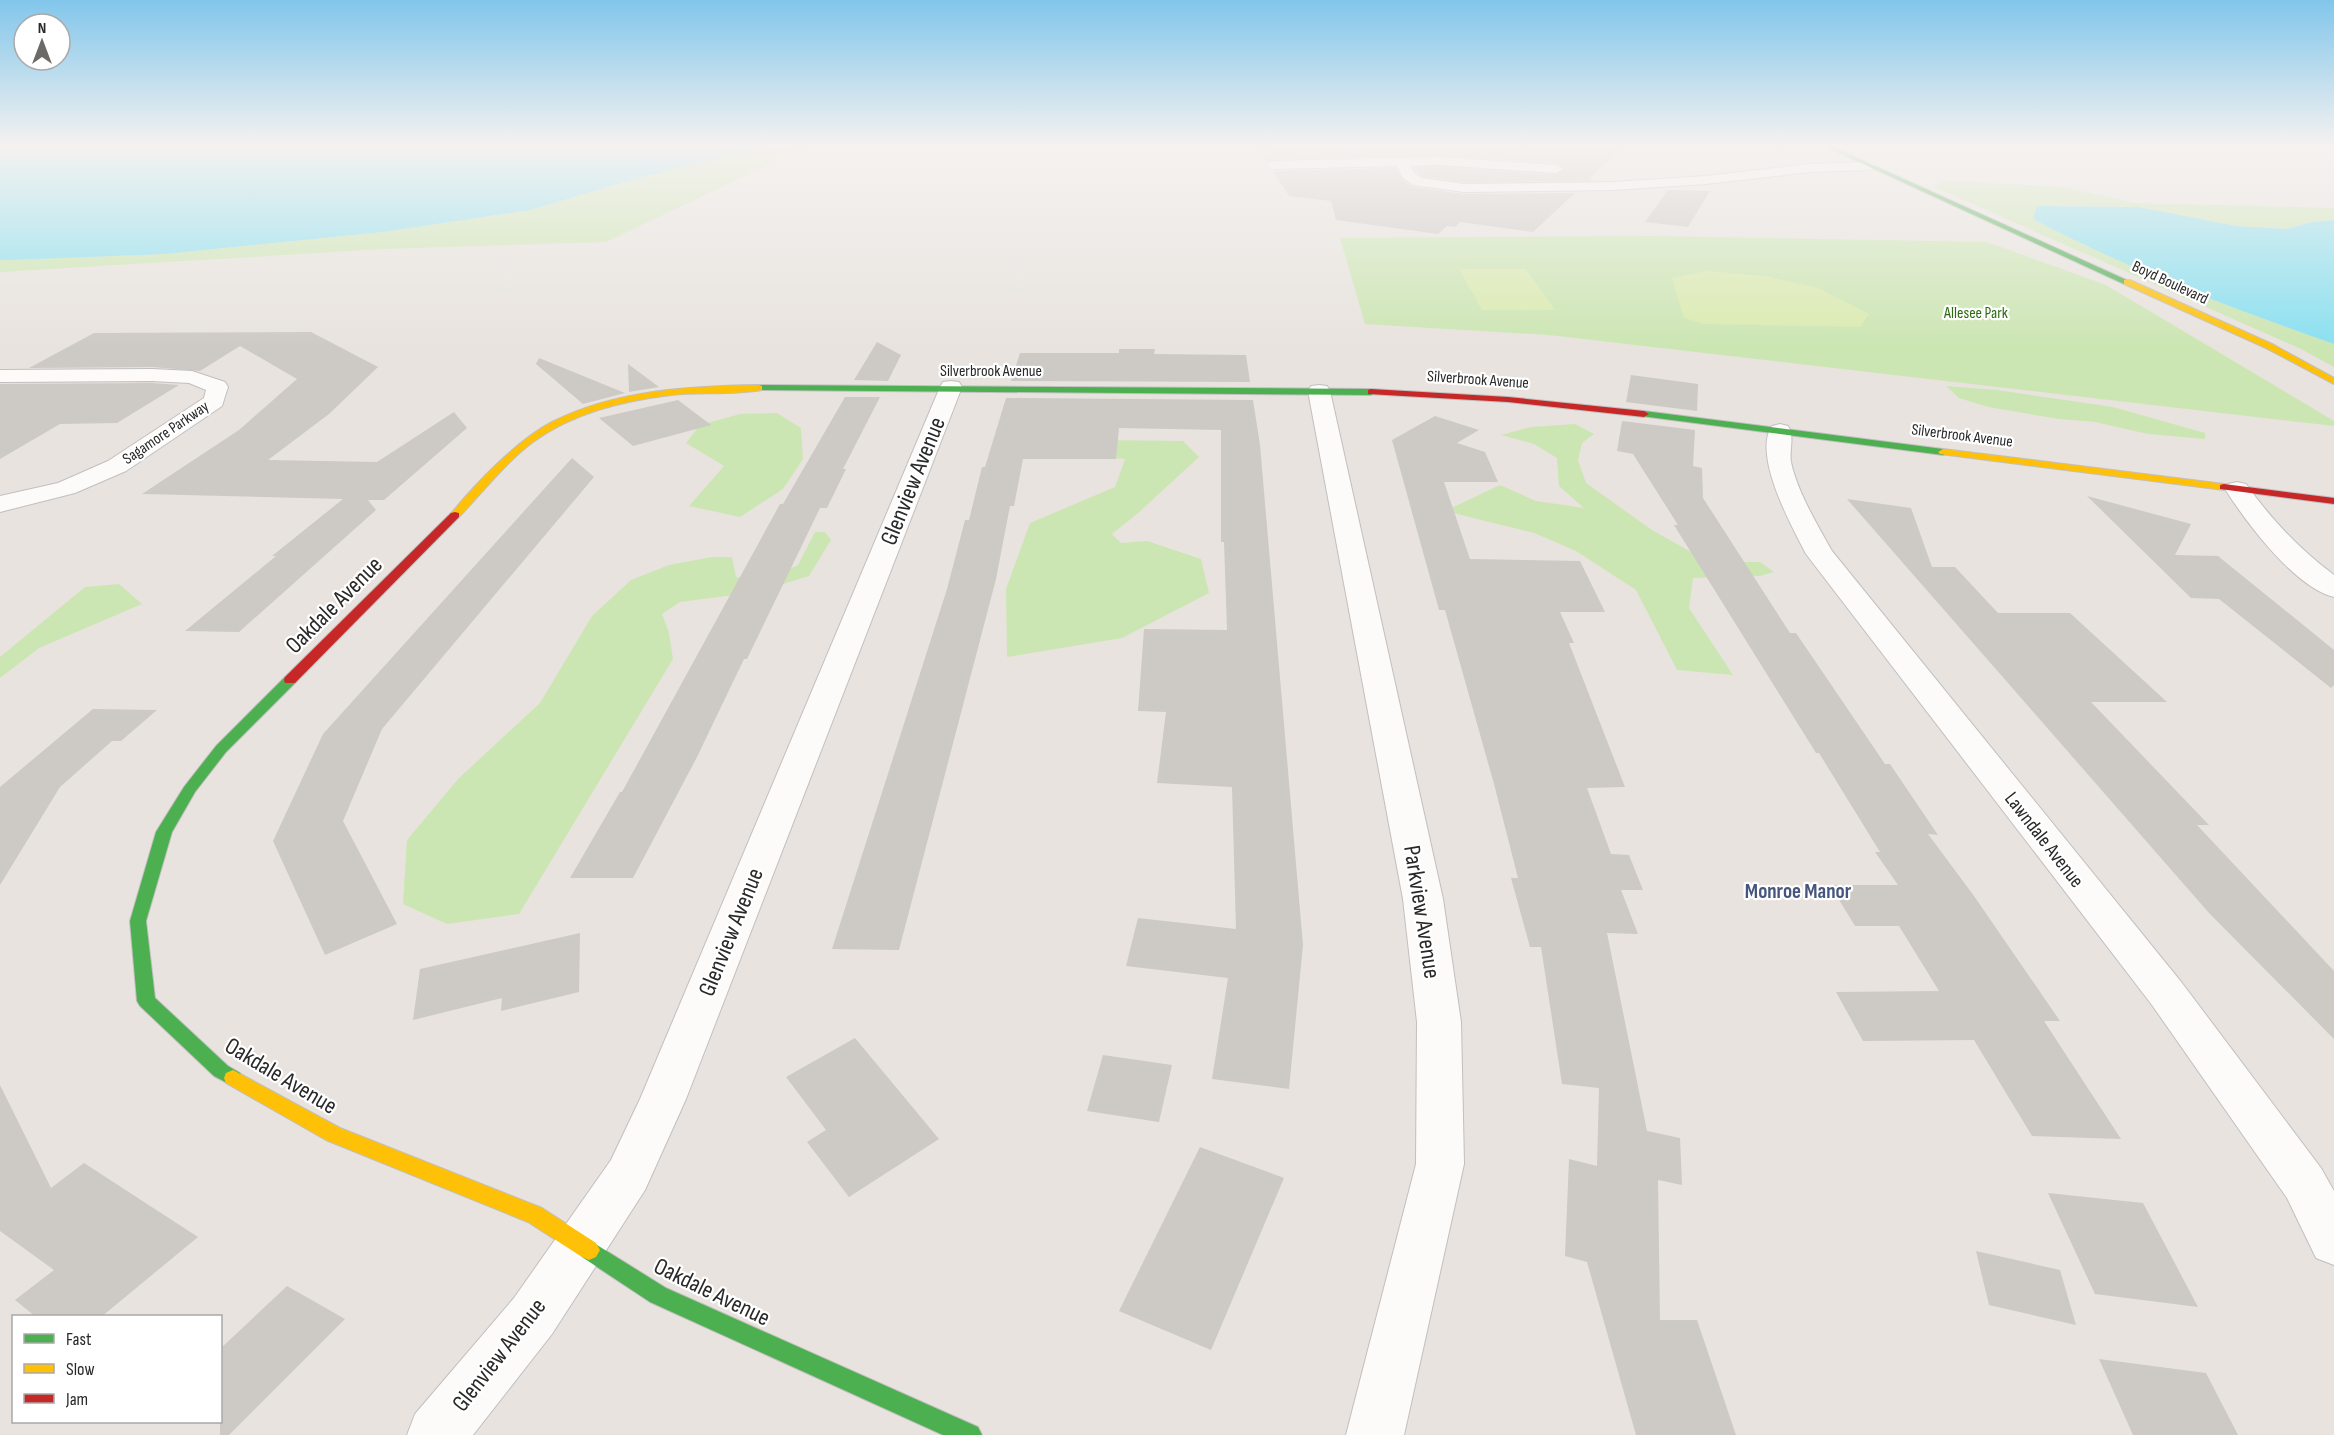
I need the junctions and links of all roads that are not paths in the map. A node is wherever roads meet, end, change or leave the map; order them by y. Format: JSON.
{"nodes":[{"id":1,"x":1974,"y":213,"type":"edge"},
{"id":2,"x":0,"y":376,"type":"edge"},
{"id":3,"x":2334,"y":381,"type":"edge"},
{"id":4,"x":951,"y":387,"type":"junction"},
{"id":5,"x":1319,"y":390,"type":"junction"},
{"id":6,"x":615,"y":402,"type":"joint"},
{"id":7,"x":1780,"y":431,"type":"junction"},
{"id":8,"x":2237,"y":489,"type":"junction"},
{"id":9,"x":2334,"y":501,"type":"edge"},
{"id":10,"x":0,"y":504,"type":"edge"},
{"id":11,"x":2334,"y":588,"type":"edge"},
{"id":12,"x":2334,"y":1240,"type":"edge"},
{"id":13,"x":581,"y":1244,"type":"junction"},
{"id":14,"x":436,"y":1435,"type":"edge"},
{"id":15,"x":970,"y":1435,"type":"edge"},
{"id":16,"x":1375,"y":1435,"type":"edge"}],
"edges":[{"from":1,"to":3,"type":"street","name":"Boyd Boulevard"},
{"from":2,"to":10,"type":"street","name":"Sagamore Parkway"},
{"from":4,"to":5,"type":"street","name":"Silverbrook Avenue"},
{"from":4,"to":6,"type":"street","name":"Silverbrook Avenue"},
{"from":4,"to":13,"type":"street","name":"Glenview Avenue"},
{"from":5,"to":7,"type":"street","name":"Silverbrook Avenue"},
{"from":5,"to":16,"type":"street","name":"Parkview Avenue"},
{"from":6,"to":13,"type":"street","name":"Oakdale Avenue"},
{"from":7,"to":8,"type":"street","name":"Silverbrook Avenue"},
{"from":7,"to":12,"type":"street","name":"Lawndale Avenue"},
{"from":8,"to":9,"type":"street","name":"Silverbrook Avenue"},
{"from":8,"to":11,"type":"street"},
{"from":13,"to":14,"type":"street","name":"Glenview Avenue"},
{"from":13,"to":15,"type":"street","name":"Oakdale Avenue"}]}
